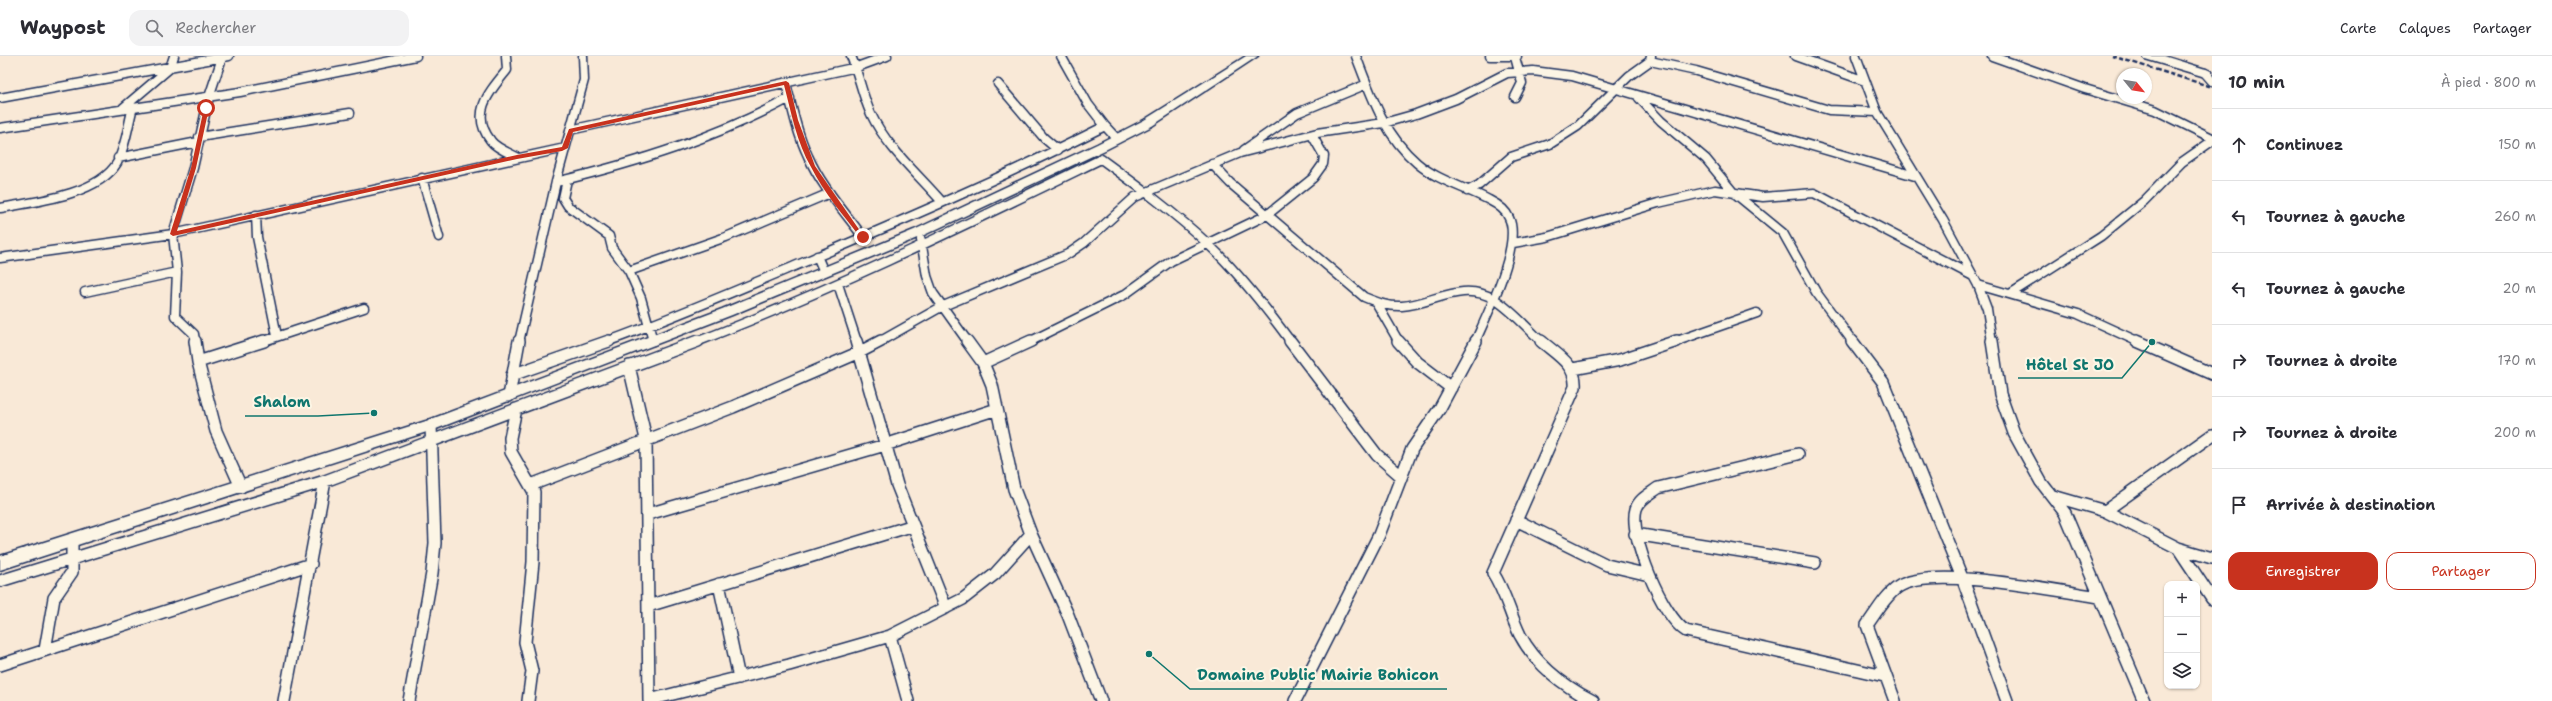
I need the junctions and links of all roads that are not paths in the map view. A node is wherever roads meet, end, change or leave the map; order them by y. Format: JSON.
{"nodes":[{"id":1,"x":174,"y":56,"type":"edge"},
{"id":2,"x":416,"y":56,"type":"edge"},
{"id":3,"x":506,"y":56,"type":"edge"},
{"id":4,"x":583,"y":56,"type":"edge"},
{"id":5,"x":851,"y":56,"type":"edge"},
{"id":6,"x":887,"y":56,"type":"edge"},
{"id":7,"x":1061,"y":56,"type":"edge"},
{"id":8,"x":1253,"y":56,"type":"edge"},
{"id":9,"x":1356,"y":56,"type":"edge"},
{"id":10,"x":1490,"y":56,"type":"edge"},
{"id":11,"x":1516,"y":56,"type":"edge"},
{"id":12,"x":1795,"y":56,"type":"edge"},
{"id":13,"x":1856,"y":56,"type":"edge"},
{"id":14,"x":1992,"y":56,"type":"edge"},
{"id":15,"x":2150,"y":56,"type":"edge"},
{"id":16,"x":226,"y":57,"type":"edge"},
{"id":17,"x":1651,"y":58,"type":"edge"},
{"id":18,"x":857,"y":67,"type":"junction"},
{"id":19,"x":170,"y":68,"type":"junction"},
{"id":20,"x":1520,"y":71,"type":"junction"},
{"id":21,"x":2210,"y":76,"type":"edge"},
{"id":22,"x":1865,"y":81,"type":"junction"},
{"id":23,"x":786,"y":83,"type":"junction"},
{"id":24,"x":998,"y":84,"type":"dead end"},
{"id":25,"x":1367,"y":84,"type":"junction"},
{"id":26,"x":1616,"y":90,"type":"junction"},
{"id":27,"x":209,"y":97,"type":"junction"},
{"id":28,"x":1515,"y":97,"type":"dead end"},
{"id":29,"x":1638,"y":97,"type":"junction"},
{"id":30,"x":0,"y":98,"type":"edge"},
{"id":31,"x":790,"y":98,"type":"junction"},
{"id":32,"x":133,"y":107,"type":"junction"},
{"id":33,"x":123,"y":108,"type":"junction"},
{"id":34,"x":1877,"y":112,"type":"junction"},
{"id":35,"x":350,"y":113,"type":"dead end"},
{"id":36,"x":1384,"y":123,"type":"junction"},
{"id":37,"x":1105,"y":126,"type":"junction"},
{"id":38,"x":0,"y":128,"type":"edge"},
{"id":39,"x":570,"y":130,"type":"junction"},
{"id":40,"x":1312,"y":134,"type":"junction"},
{"id":41,"x":1117,"y":139,"type":"junction"},
{"id":42,"x":2212,"y":139,"type":"edge"},
{"id":43,"x":199,"y":140,"type":"junction"},
{"id":44,"x":565,"y":148,"type":"junction"},
{"id":45,"x":1058,"y":150,"type":"junction"},
{"id":46,"x":1240,"y":153,"type":"junction"},
{"id":47,"x":517,"y":157,"type":"junction"},
{"id":48,"x":118,"y":158,"type":"junction"},
{"id":49,"x":1212,"y":164,"type":"junction"},
{"id":50,"x":1915,"y":176,"type":"junction"},
{"id":51,"x":422,"y":178,"type":"junction"},
{"id":52,"x":567,"y":180,"type":"junction"},
{"id":53,"x":556,"y":182,"type":"junction"},
{"id":54,"x":1468,"y":191,"type":"junction"},
{"id":55,"x":1145,"y":192,"type":"junction"},
{"id":56,"x":1733,"y":192,"type":"junction"},
{"id":57,"x":830,"y":193,"type":"junction"},
{"id":58,"x":942,"y":202,"type":"junction"},
{"id":59,"x":0,"y":208,"type":"edge"},
{"id":60,"x":256,"y":215,"type":"junction"},
{"id":61,"x":1267,"y":215,"type":"junction"},
{"id":62,"x":173,"y":234,"type":"junction"},
{"id":63,"x":439,"y":237,"type":"dead end"},
{"id":64,"x":863,"y":237,"type":"junction"},
{"id":65,"x":921,"y":239,"type":"junction"},
{"id":66,"x":1513,"y":243,"type":"junction"},
{"id":67,"x":1209,"y":245,"type":"junction"},
{"id":68,"x":817,"y":256,"type":"junction"},
{"id":69,"x":0,"y":258,"type":"edge"},
{"id":70,"x":629,"y":271,"type":"junction"},
{"id":71,"x":177,"y":272,"type":"junction"},
{"id":72,"x":824,"y":272,"type":"junction"},
{"id":73,"x":1976,"y":281,"type":"junction"},
{"id":74,"x":838,"y":284,"type":"junction"},
{"id":75,"x":85,"y":292,"type":"dead end"},
{"id":76,"x":2010,"y":294,"type":"junction"},
{"id":77,"x":1494,"y":299,"type":"junction"},
{"id":78,"x":1377,"y":304,"type":"junction"},
{"id":79,"x":941,"y":307,"type":"junction"},
{"id":80,"x":364,"y":308,"type":"dead end"},
{"id":81,"x":1757,"y":313,"type":"dead end"},
{"id":82,"x":650,"y":326,"type":"junction"},
{"id":83,"x":277,"y":336,"type":"junction"},
{"id":84,"x":653,"y":341,"type":"junction"},
{"id":85,"x":860,"y":352,"type":"junction"},
{"id":86,"x":198,"y":362,"type":"junction"},
{"id":87,"x":983,"y":363,"type":"junction"},
{"id":88,"x":629,"y":366,"type":"junction"},
{"id":89,"x":1573,"y":369,"type":"junction"},
{"id":90,"x":512,"y":374,"type":"junction"},
{"id":91,"x":2212,"y":374,"type":"edge"},
{"id":92,"x":1451,"y":388,"type":"junction"},
{"id":93,"x":509,"y":396,"type":"junction"},
{"id":94,"x":516,"y":409,"type":"junction"},
{"id":95,"x":997,"y":409,"type":"junction"},
{"id":96,"x":431,"y":425,"type":"junction"},
{"id":97,"x":2212,"y":435,"type":"edge"},
{"id":98,"x":646,"y":439,"type":"junction"},
{"id":99,"x":430,"y":442,"type":"junction"},
{"id":100,"x":885,"y":445,"type":"junction"},
{"id":101,"x":1798,"y":454,"type":"dead end"},
{"id":102,"x":1401,"y":476,"type":"junction"},
{"id":103,"x":325,"y":481,"type":"junction"},
{"id":104,"x":531,"y":485,"type":"junction"},
{"id":105,"x":241,"y":487,"type":"junction"},
{"id":106,"x":2054,"y":496,"type":"junction"},
{"id":107,"x":2105,"y":511,"type":"junction"},
{"id":108,"x":648,"y":514,"type":"junction"},
{"id":109,"x":1516,"y":520,"type":"junction"},
{"id":110,"x":911,"y":526,"type":"junction"},
{"id":111,"x":1031,"y":534,"type":"junction"},
{"id":112,"x":1635,"y":534,"type":"junction"},
{"id":113,"x":72,"y":542,"type":"junction"},
{"id":114,"x":2178,"y":548,"type":"junction"},
{"id":115,"x":73,"y":557,"type":"junction"},
{"id":116,"x":2212,"y":558,"type":"edge"},
{"id":117,"x":0,"y":563,"type":"edge"},
{"id":118,"x":1815,"y":563,"type":"dead end"},
{"id":119,"x":311,"y":564,"type":"junction"},
{"id":120,"x":1649,"y":575,"type":"junction"},
{"id":121,"x":0,"y":580,"type":"edge"},
{"id":122,"x":1963,"y":580,"type":"junction"},
{"id":123,"x":719,"y":584,"type":"junction"},
{"id":124,"x":2098,"y":597,"type":"junction"},
{"id":125,"x":2212,"y":599,"type":"edge"},
{"id":126,"x":648,"y":606,"type":"junction"},
{"id":127,"x":946,"y":608,"type":"junction"},
{"id":128,"x":890,"y":636,"type":"junction"},
{"id":129,"x":45,"y":650,"type":"junction"},
{"id":130,"x":0,"y":665,"type":"edge"},
{"id":131,"x":1884,"y":676,"type":"junction"},
{"id":132,"x":739,"y":678,"type":"junction"},
{"id":133,"x":284,"y":701,"type":"edge"},
{"id":134,"x":409,"y":701,"type":"edge"},
{"id":135,"x":528,"y":701,"type":"edge"},
{"id":136,"x":649,"y":701,"type":"edge"},
{"id":137,"x":908,"y":701,"type":"edge"},
{"id":138,"x":1101,"y":701,"type":"edge"},
{"id":139,"x":1295,"y":701,"type":"edge"},
{"id":140,"x":1593,"y":701,"type":"edge"},
{"id":141,"x":1894,"y":701,"type":"edge"},
{"id":142,"x":2007,"y":701,"type":"edge"},
{"id":143,"x":2144,"y":701,"type":"edge"}],
"edges":[{"from":1,"to":19,"type":"street"},
{"from":2,"to":27,"type":"street"},
{"from":3,"to":47,"type":"street"},
{"from":4,"to":39,"type":"street"},
{"from":5,"to":18,"type":"street"},
{"from":6,"to":18,"type":"street"},
{"from":7,"to":37,"type":"street"},
{"from":8,"to":41,"type":"main road"},
{"from":9,"to":25,"type":"street"},
{"from":10,"to":11,"type":"street"},
{"from":11,"to":20,"type":"street"},
{"from":12,"to":22,"type":"street"},
{"from":13,"to":22,"type":"street"},
{"from":14,"to":42,"type":"street"},
{"from":15,"to":21,"type":"highway"},
{"from":16,"to":19,"type":"street"},
{"from":16,"to":27,"type":"street"},
{"from":17,"to":26,"type":"street"},
{"from":17,"to":34,"type":"street"},
{"from":18,"to":23,"type":"street"},
{"from":18,"to":58,"type":"street"},
{"from":19,"to":30,"type":"street"},
{"from":19,"to":33,"type":"street"},
{"from":20,"to":26,"type":"street"},
{"from":20,"to":28,"type":"street"},
{"from":20,"to":36,"type":"street"},
{"from":22,"to":34,"type":"street"},
{"from":23,"to":31,"type":"street"},
{"from":23,"to":39,"type":"street"},
{"from":24,"to":45,"type":"street"},
{"from":25,"to":36,"type":"street"},
{"from":25,"to":46,"type":"street"},
{"from":26,"to":29,"type":"street"},
{"from":26,"to":54,"type":"street"},
{"from":27,"to":32,"type":"street"},
{"from":27,"to":43,"type":"street"},
{"from":29,"to":50,"type":"street"},
{"from":29,"to":56,"type":"street"},
{"from":31,"to":52,"type":"street"},
{"from":31,"to":57,"type":"street"},
{"from":32,"to":33,"type":"street"},
{"from":32,"to":48,"type":"street"},
{"from":33,"to":38,"type":"street"},
{"from":34,"to":50,"type":"street"},
{"from":35,"to":43,"type":"street"},
{"from":36,"to":40,"type":"street"},
{"from":36,"to":54,"type":"street"},
{"from":37,"to":41,"type":"street"},
{"from":37,"to":45,"type":"street"},
{"from":39,"to":44,"type":"street"},
{"from":40,"to":46,"type":"street"},
{"from":40,"to":61,"type":"street"},
{"from":41,"to":65,"type":"main road"},
{"from":42,"to":76,"type":"street"},
{"from":43,"to":48,"type":"street"},
{"from":43,"to":62,"type":"street"},
{"from":44,"to":47,"type":"street"},
{"from":44,"to":53,"type":"street"},
{"from":45,"to":58,"type":"street"},
{"from":46,"to":49,"type":"street"},
{"from":47,"to":51,"type":"street"},
{"from":48,"to":59,"type":"street"},
{"from":49,"to":55,"type":"street"},
{"from":49,"to":61,"type":"street"},
{"from":50,"to":73,"type":"street"},
{"from":51,"to":60,"type":"street"},
{"from":51,"to":63,"type":"street"},
{"from":52,"to":53,"type":"street"},
{"from":52,"to":70,"type":"street"},
{"from":53,"to":90,"type":"street"},
{"from":54,"to":66,"type":"street"},
{"from":55,"to":65,"type":"street"},
{"from":55,"to":67,"type":"street"},
{"from":55,"to":79,"type":"street"},
{"from":56,"to":66,"type":"street"},
{"from":56,"to":73,"type":"street"},
{"from":56,"to":122,"type":"street"},
{"from":57,"to":64,"type":"street"},
{"from":57,"to":70,"type":"street"},
{"from":58,"to":64,"type":"street"},
{"from":60,"to":62,"type":"street"},
{"from":60,"to":83,"type":"street"},
{"from":61,"to":67,"type":"street"},
{"from":61,"to":78,"type":"street"},
{"from":62,"to":69,"type":"street"},
{"from":62,"to":71,"type":"street"},
{"from":64,"to":68,"type":"street"},
{"from":65,"to":72,"type":"main road"},
{"from":65,"to":74,"type":"street"},
{"from":65,"to":79,"type":"street"},
{"from":66,"to":77,"type":"street"},
{"from":67,"to":87,"type":"street"},
{"from":67,"to":102,"type":"street"},
{"from":68,"to":72,"type":"street"},
{"from":68,"to":82,"type":"street"},
{"from":70,"to":82,"type":"street"},
{"from":71,"to":75,"type":"street"},
{"from":71,"to":86,"type":"street"},
{"from":72,"to":84,"type":"main road"},
{"from":73,"to":76,"type":"street"},
{"from":73,"to":106,"type":"street"},
{"from":74,"to":85,"type":"street"},
{"from":74,"to":88,"type":"street"},
{"from":76,"to":91,"type":"street"},
{"from":77,"to":78,"type":"street"},
{"from":77,"to":89,"type":"street"},
{"from":77,"to":92,"type":"street"},
{"from":78,"to":92,"type":"street"},
{"from":79,"to":85,"type":"street"},
{"from":79,"to":87,"type":"street"},
{"from":80,"to":83,"type":"street"},
{"from":81,"to":89,"type":"street"},
{"from":82,"to":84,"type":"street"},
{"from":82,"to":90,"type":"street"},
{"from":83,"to":86,"type":"street"},
{"from":84,"to":93,"type":"main road"},
{"from":85,"to":98,"type":"street"},
{"from":85,"to":100,"type":"street"},
{"from":86,"to":105,"type":"street"},
{"from":87,"to":95,"type":"street"},
{"from":88,"to":94,"type":"street"},
{"from":88,"to":98,"type":"street"},
{"from":89,"to":109,"type":"street"},
{"from":90,"to":93,"type":"street"},
{"from":92,"to":102,"type":"street"},
{"from":93,"to":96,"type":"main road"},
{"from":94,"to":99,"type":"street"},
{"from":94,"to":104,"type":"street"},
{"from":95,"to":100,"type":"street"},
{"from":95,"to":111,"type":"street"},
{"from":96,"to":99,"type":"street"},
{"from":96,"to":105,"type":"main road"},
{"from":97,"to":107,"type":"street"},
{"from":98,"to":104,"type":"street"},
{"from":98,"to":108,"type":"street"},
{"from":99,"to":103,"type":"street"},
{"from":99,"to":134,"type":"street"},
{"from":100,"to":108,"type":"street"},
{"from":100,"to":110,"type":"street"},
{"from":101,"to":112,"type":"street"},
{"from":102,"to":139,"type":"street"},
{"from":103,"to":115,"type":"street"},
{"from":103,"to":119,"type":"street"},
{"from":104,"to":135,"type":"street"},
{"from":105,"to":113,"type":"main road"},
{"from":106,"to":107,"type":"street"},
{"from":106,"to":124,"type":"street"},
{"from":107,"to":114,"type":"street"},
{"from":108,"to":126,"type":"street"},
{"from":109,"to":120,"type":"street"},
{"from":109,"to":140,"type":"street"},
{"from":110,"to":123,"type":"street"},
{"from":110,"to":127,"type":"street"},
{"from":111,"to":127,"type":"street"},
{"from":111,"to":138,"type":"street"},
{"from":112,"to":118,"type":"street"},
{"from":112,"to":120,"type":"street"},
{"from":113,"to":115,"type":"street"},
{"from":113,"to":117,"type":"main road"},
{"from":114,"to":116,"type":"street"},
{"from":114,"to":125,"type":"street"},
{"from":115,"to":121,"type":"street"},
{"from":115,"to":129,"type":"street"},
{"from":119,"to":129,"type":"street"},
{"from":119,"to":133,"type":"street"},
{"from":120,"to":131,"type":"street"},
{"from":122,"to":124,"type":"street"},
{"from":122,"to":131,"type":"street"},
{"from":122,"to":142,"type":"street"},
{"from":123,"to":126,"type":"street"},
{"from":123,"to":132,"type":"street"},
{"from":124,"to":143,"type":"street"},
{"from":126,"to":136,"type":"street"},
{"from":127,"to":128,"type":"street"},
{"from":128,"to":132,"type":"street"},
{"from":128,"to":137,"type":"street"},
{"from":129,"to":130,"type":"street"},
{"from":131,"to":141,"type":"street"},
{"from":132,"to":136,"type":"street"}]}
